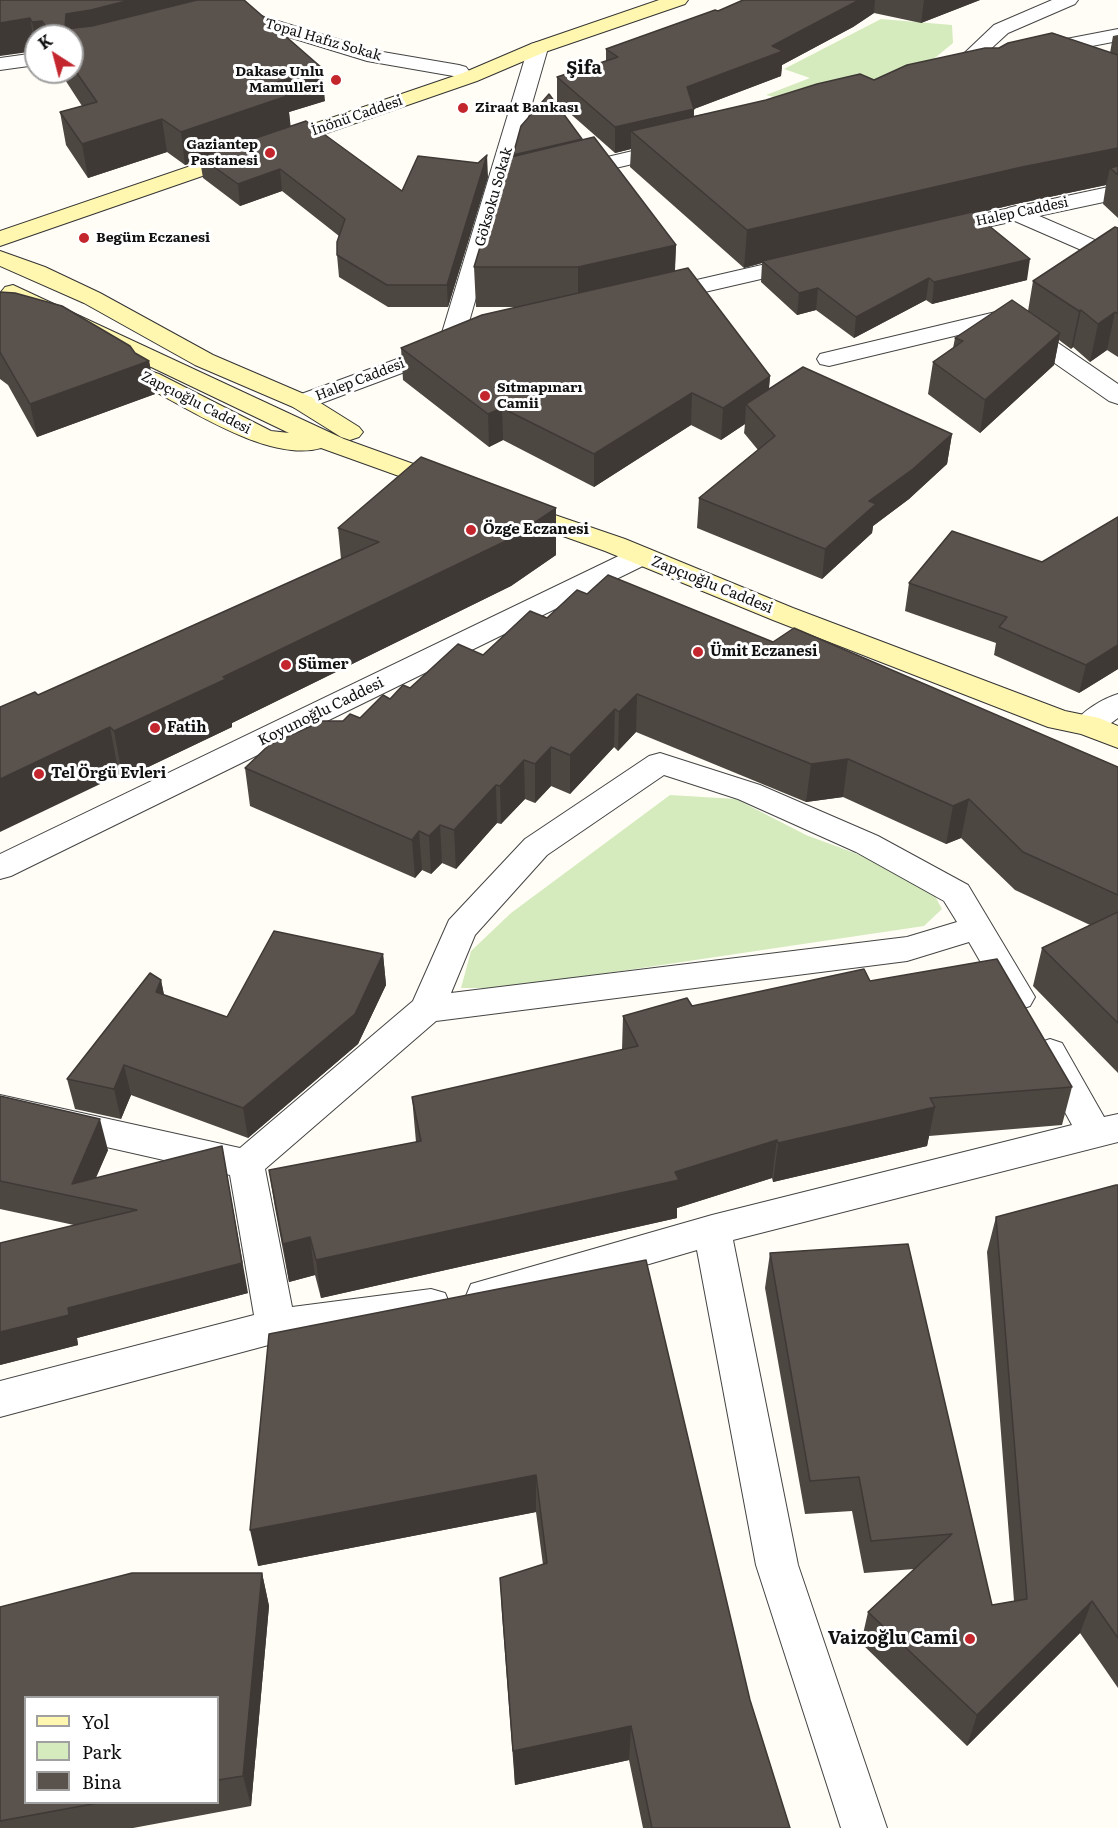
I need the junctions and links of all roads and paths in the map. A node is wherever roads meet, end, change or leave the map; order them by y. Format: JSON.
{"nodes":[{"id":1,"x":188,"y":0,"type":"edge"},
{"id":2,"x":651,"y":0,"type":"edge"},
{"id":3,"x":678,"y":0,"type":"edge"},
{"id":4,"x":1068,"y":0,"type":"edge"},
{"id":5,"x":236,"y":15,"type":"junction"},
{"id":6,"x":204,"y":23,"type":"edge"},
{"id":7,"x":1118,"y":35,"type":"edge"},
{"id":8,"x":538,"y":48,"type":"junction"},
{"id":9,"x":995,"y":58,"type":"edge"},
{"id":10,"x":24,"y":61,"type":"edge"},
{"id":11,"x":964,"y":63,"type":"junction"},
{"id":12,"x":0,"y":64,"type":"edge"},
{"id":13,"x":1066,"y":67,"type":"edge"},
{"id":14,"x":459,"y":70,"type":"junction"},
{"id":15,"x":942,"y":70,"type":"edge"},
{"id":16,"x":699,"y":141,"type":"edge"},
{"id":17,"x":496,"y":190,"type":"junction"},
{"id":18,"x":1118,"y":192,"type":"edge"},
{"id":19,"x":1016,"y":213,"type":"junction"},
{"id":20,"x":0,"y":227,"type":"edge"},
{"id":21,"x":923,"y":234,"type":"edge"},
{"id":22,"x":0,"y":238,"type":"edge"},
{"id":23,"x":831,"y":256,"type":"edge"},
{"id":24,"x":0,"y":258,"type":"edge"},
{"id":25,"x":1118,"y":259,"type":"edge"},
{"id":26,"x":37,"y":272,"type":"junction"},
{"id":27,"x":4,"y":292,"type":"edge"},
{"id":28,"x":635,"y":302,"type":"edge"},
{"id":29,"x":473,"y":341,"type":"edge"},
{"id":30,"x":450,"y":346,"type":"junction"},
{"id":31,"x":829,"y":359,"type":"dead end"},
{"id":32,"x":1118,"y":396,"type":"edge"},
{"id":33,"x":302,"y":402,"type":"junction"},
{"id":34,"x":347,"y":442,"type":"junction"},
{"id":35,"x":484,"y":491,"type":"junction"},
{"id":36,"x":641,"y":556,"type":"junction"},
{"id":37,"x":1118,"y":704,"type":"edge"},
{"id":38,"x":1088,"y":725,"type":"junction"},
{"id":39,"x":1118,"y":738,"type":"edge"},
{"id":40,"x":0,"y":868,"type":"edge"},
{"id":41,"x":976,"y":928,"type":"junction"},
{"id":42,"x":427,"y":1009,"type":"junction"},
{"id":43,"x":0,"y":1109,"type":"edge"},
{"id":44,"x":1107,"y":1131,"type":"edge"},
{"id":45,"x":246,"y":1164,"type":"junction"},
{"id":46,"x":712,"y":1230,"type":"junction"},
{"id":47,"x":276,"y":1326,"type":"junction"},
{"id":48,"x":0,"y":1399,"type":"edge"},
{"id":49,"x":864,"y":1828,"type":"edge"}],
"edges":[{"from":1,"to":5,"type":"street","name":"Topal Hafız Sokak"},
{"from":2,"to":14,"type":"main road","name":"İnönü Caddesi"},
{"from":3,"to":8,"type":"main road","name":"İnönü Caddesi"},
{"from":4,"to":11,"type":"street"},
{"from":5,"to":6,"type":"street"},
{"from":5,"to":14,"type":"street","name":"Topal Hafız Sokak"},
{"from":7,"to":13,"type":"street"},
{"from":8,"to":17,"type":"street","name":"Göksoku Sokak"},
{"from":8,"to":22,"type":"main road","name":"İnönü Caddesi"},
{"from":9,"to":11,"type":"street"},
{"from":10,"to":12,"type":"street"},
{"from":11,"to":15,"type":"street"},
{"from":14,"to":20,"type":"main road","name":"İnönü Caddesi"},
{"from":16,"to":17,"type":"street"},
{"from":17,"to":30,"type":"street","name":"Göksoku Sokak"},
{"from":18,"to":19,"type":"street","name":"Halep Caddesi"},
{"from":19,"to":21,"type":"street","name":"Halep Caddesi"},
{"from":19,"to":25,"type":"street"},
{"from":23,"to":28,"type":"street"},
{"from":24,"to":26,"type":"main road","name":"Zapçıoğlu Caddesi"},
{"from":26,"to":27,"type":"main road"},
{"from":26,"to":33,"type":"main road","name":"Zapçıoğlu Caddesi"},
{"from":27,"to":34,"type":"main road","name":"Zapçıoğlu Caddesi"},
{"from":27,"to":34,"type":"main road","name":"Zapçıoğlu Caddesi"},
{"from":29,"to":30,"type":"street","name":"Halep Caddesi"},
{"from":30,"to":33,"type":"street","name":"Halep Caddesi"},
{"from":31,"to":32,"type":"street"},
{"from":33,"to":34,"type":"main road","name":"Zapçıoğlu Caddesi"},
{"from":34,"to":35,"type":"main road","name":"Zapçıoğlu Caddesi"},
{"from":35,"to":36,"type":"main road","name":"Zapçıoğlu Caddesi"},
{"from":35,"to":38,"type":"main road","name":"Zapçıoğlu Caddesi"},
{"from":36,"to":38,"type":"main road","name":"Zapçıoğlu Caddesi"},
{"from":36,"to":40,"type":"street","name":"Koyunoğlu Caddesi"},
{"from":37,"to":38,"type":"street"},
{"from":38,"to":39,"type":"main road","name":"Zapçıoğlu Caddesi"},
{"from":41,"to":42,"type":"street"},
{"from":41,"to":42,"type":"street"},
{"from":41,"to":44,"type":"street"},
{"from":42,"to":45,"type":"street"},
{"from":43,"to":45,"type":"street"},
{"from":44,"to":46,"type":"street"},
{"from":45,"to":47,"type":"street"},
{"from":46,"to":47,"type":"street"},
{"from":46,"to":49,"type":"street"},
{"from":47,"to":48,"type":"street"}]}
